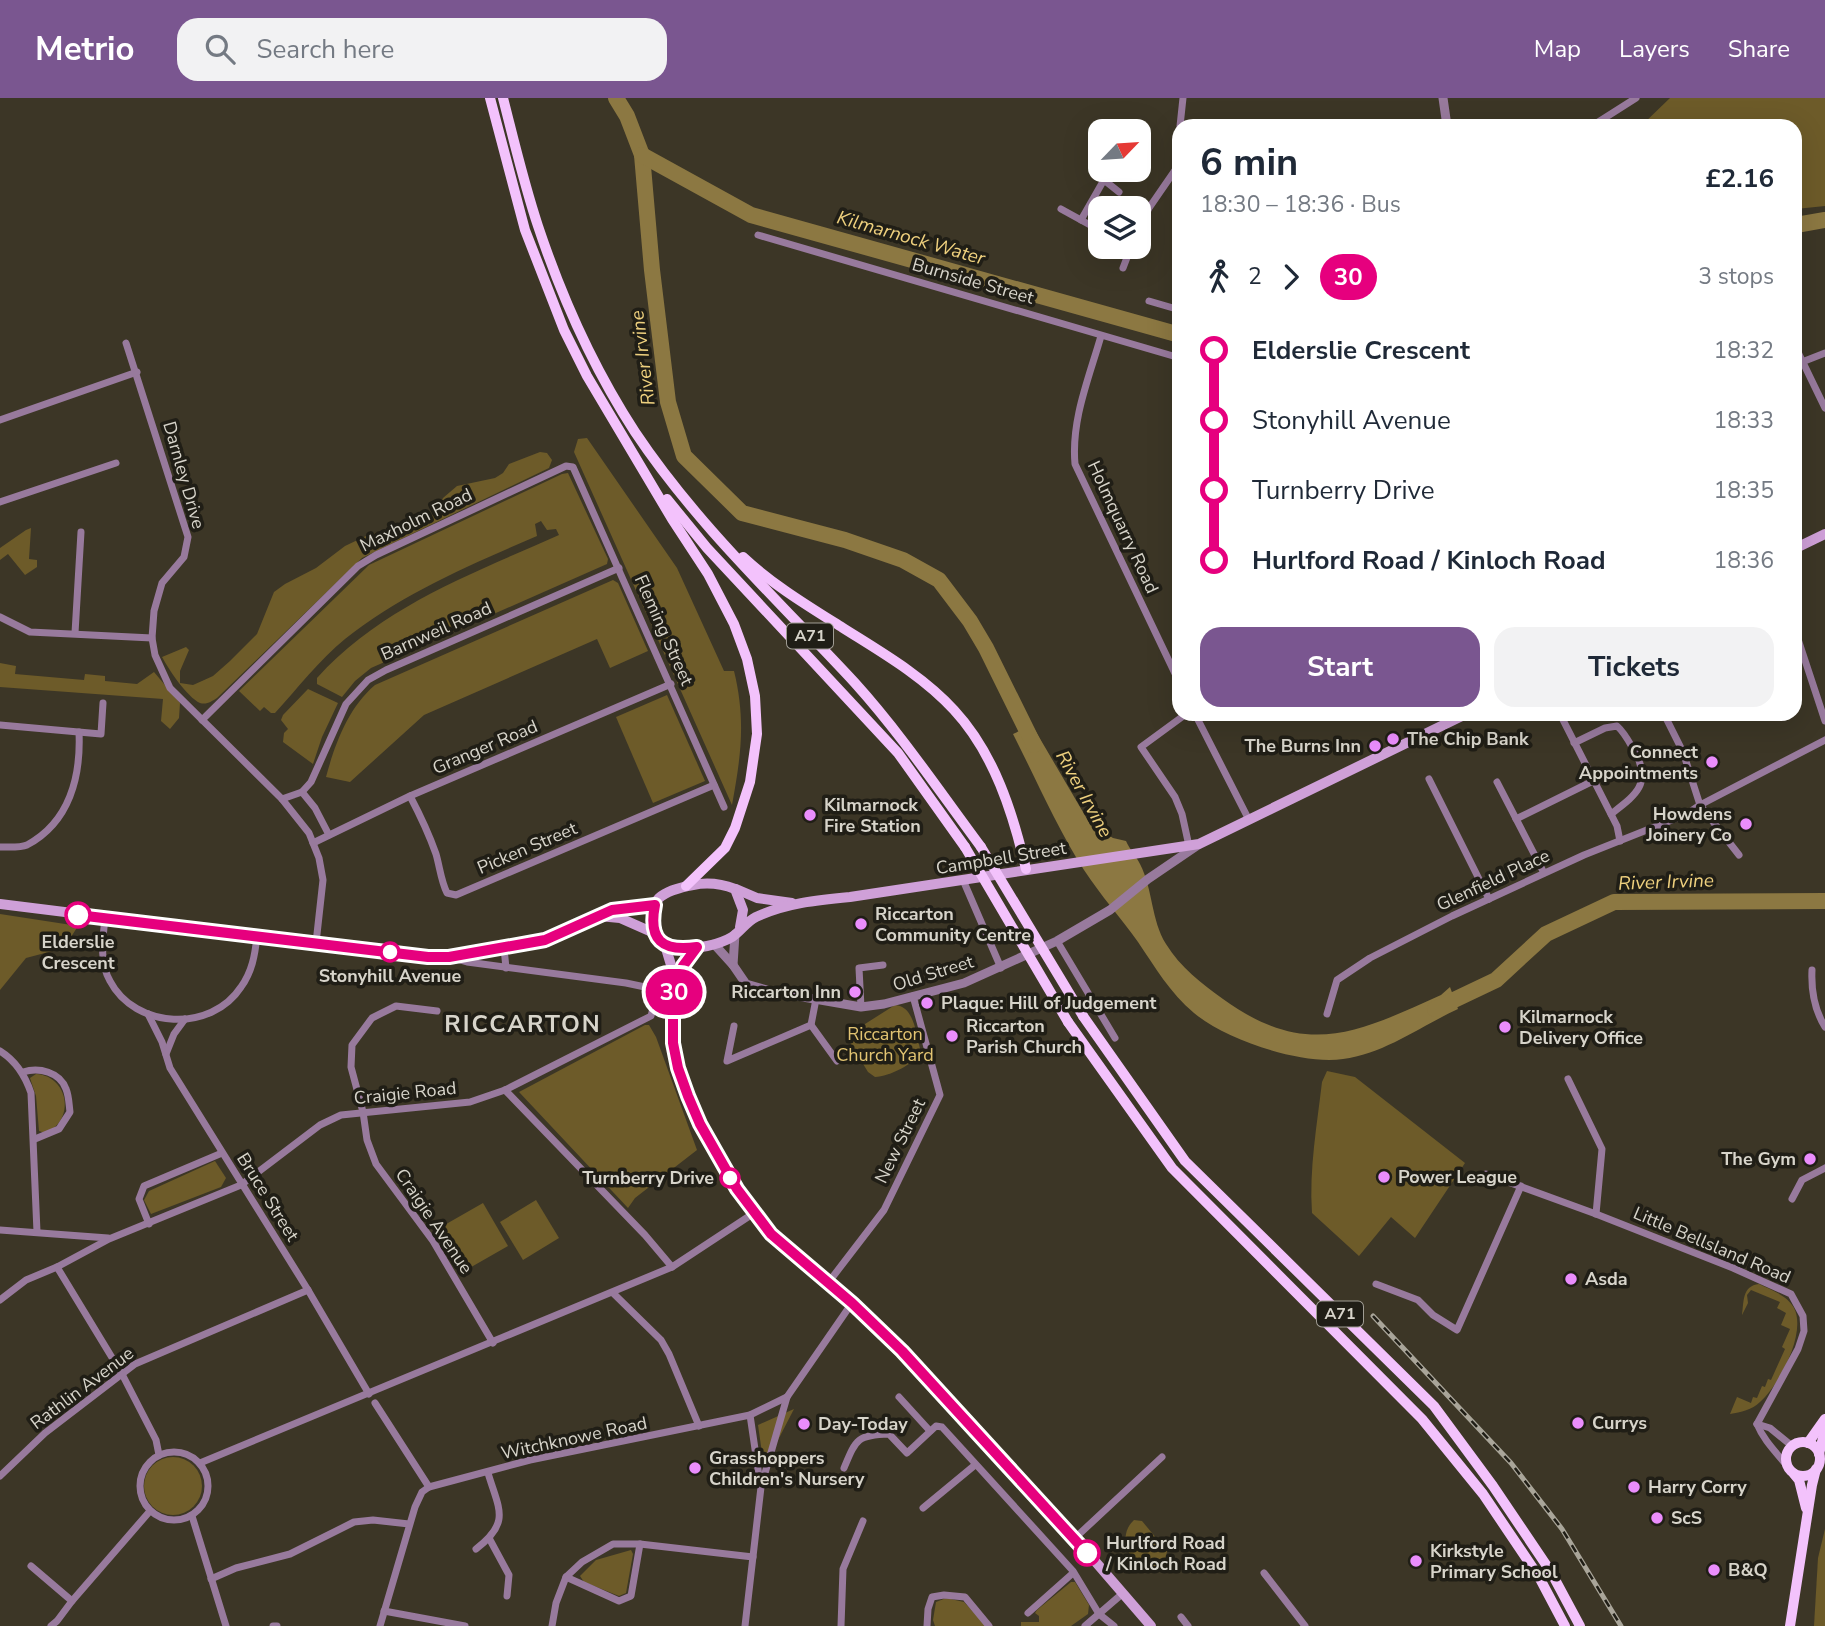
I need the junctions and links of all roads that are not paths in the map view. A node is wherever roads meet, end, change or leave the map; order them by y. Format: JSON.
{"nodes":[{"id":1,"x":489,"y":98,"type":"edge"},
{"id":2,"x":503,"y":98,"type":"edge"},
{"id":3,"x":1183,"y":98,"type":"edge"},
{"id":4,"x":1443,"y":98,"type":"edge"},
{"id":5,"x":1636,"y":98,"type":"edge"},
{"id":6,"x":1181,"y":119,"type":"edge"},
{"id":7,"x":1446,"y":119,"type":"edge"},
{"id":8,"x":1603,"y":119,"type":"edge"},
{"id":9,"x":1172,"y":175,"type":"edge"},
{"id":10,"x":1103,"y":182,"type":"edge"},
{"id":11,"x":1106,"y":182,"type":"edge"},
{"id":12,"x":1119,"y":192,"type":"dead end"},
{"id":13,"x":1151,"y":206,"type":"edge"},
{"id":14,"x":1061,"y":209,"type":"dead end"},
{"id":15,"x":1081,"y":220,"type":"junction"},
{"id":16,"x":1088,"y":224,"type":"edge"},
{"id":17,"x":758,"y":235,"type":"dead end"},
{"id":18,"x":1126,"y":259,"type":"edge"},
{"id":19,"x":1123,"y":268,"type":"dead end"},
{"id":20,"x":1149,"y":301,"type":"dead end"},
{"id":21,"x":1172,"y":308,"type":"edge"},
{"id":22,"x":1101,"y":337,"type":"junction"},
{"id":23,"x":126,"y":343,"type":"dead end"},
{"id":24,"x":1825,"y":353,"type":"edge"},
{"id":25,"x":1172,"y":356,"type":"edge"},
{"id":26,"x":1802,"y":362,"type":"joint"},
{"id":27,"x":137,"y":372,"type":"junction"},
{"id":28,"x":1825,"y":408,"type":"edge"},
{"id":29,"x":0,"y":420,"type":"edge"},
{"id":30,"x":626,"y":441,"type":"junction"},
{"id":31,"x":116,"y":463,"type":"dead end"},
{"id":32,"x":573,"y":467,"type":"joint"},
{"id":33,"x":0,"y":502,"type":"edge"},
{"id":34,"x":692,"y":509,"type":"junction"},
{"id":35,"x":80,"y":532,"type":"dead end"},
{"id":36,"x":1825,"y":534,"type":"edge"},
{"id":37,"x":1802,"y":545,"type":"edge"},
{"id":38,"x":619,"y":568,"type":"junction"},
{"id":39,"x":0,"y":617,"type":"edge"},
{"id":40,"x":75,"y":634,"type":"junction"},
{"id":41,"x":152,"y":638,"type":"junction"},
{"id":42,"x":1802,"y":651,"type":"edge"},
{"id":43,"x":1172,"y":667,"type":"edge"},
{"id":44,"x":671,"y":684,"type":"junction"},
{"id":45,"x":103,"y":703,"type":"dead end"},
{"id":46,"x":202,"y":720,"type":"junction"},
{"id":47,"x":1177,"y":721,"type":"edge"},
{"id":48,"x":1199,"y":721,"type":"edge"},
{"id":49,"x":1452,"y":721,"type":"edge"},
{"id":50,"x":1563,"y":721,"type":"edge"},
{"id":51,"x":1668,"y":721,"type":"edge"},
{"id":52,"x":1825,"y":722,"type":"edge"},
{"id":53,"x":0,"y":726,"type":"edge"},
{"id":54,"x":79,"y":732,"type":"junction"},
{"id":55,"x":1825,"y":740,"type":"edge"},
{"id":56,"x":1574,"y":743,"type":"junction"},
{"id":57,"x":1429,"y":779,"type":"dead end"},
{"id":58,"x":1593,"y":781,"type":"junction"},
{"id":59,"x":1497,"y":782,"type":"dead end"},
{"id":60,"x":714,"y":785,"type":"junction"},
{"id":61,"x":302,"y":792,"type":"junction"},
{"id":62,"x":410,"y":796,"type":"junction"},
{"id":63,"x":282,"y":799,"type":"junction"},
{"id":64,"x":1700,"y":804,"type":"junction"},
{"id":65,"x":724,"y":807,"type":"dead end"},
{"id":66,"x":1611,"y":814,"type":"junction"},
{"id":67,"x":1516,"y":819,"type":"junction"},
{"id":68,"x":1249,"y":820,"type":"junction"},
{"id":69,"x":329,"y":835,"type":"junction"},
{"id":70,"x":1620,"y":841,"type":"junction"},
{"id":71,"x":313,"y":843,"type":"junction"},
{"id":72,"x":1194,"y":845,"type":"junction"},
{"id":73,"x":0,"y":847,"type":"edge"},
{"id":74,"x":1166,"y":850,"type":"junction"},
{"id":75,"x":1739,"y":855,"type":"dead end"},
{"id":76,"x":1166,"y":866,"type":"junction"},
{"id":77,"x":1026,"y":869,"type":"junction"},
{"id":78,"x":1544,"y":873,"type":"junction"},
{"id":79,"x":963,"y":880,"type":"junction"},
{"id":80,"x":686,"y":886,"type":"junction"},
{"id":81,"x":735,"y":889,"type":"junction"},
{"id":82,"x":1489,"y":899,"type":"junction"},
{"id":83,"x":0,"y":904,"type":"edge"},
{"id":84,"x":795,"y":904,"type":"junction"},
{"id":85,"x":655,"y":905,"type":"junction"},
{"id":86,"x":598,"y":916,"type":"junction"},
{"id":87,"x":105,"y":918,"type":"junction"},
{"id":88,"x":738,"y":931,"type":"junction"},
{"id":89,"x":654,"y":933,"type":"junction"},
{"id":90,"x":257,"y":936,"type":"junction"},
{"id":91,"x":1057,"y":942,"type":"junction"},
{"id":92,"x":316,"y":943,"type":"junction"},
{"id":93,"x":714,"y":944,"type":"junction"},
{"id":94,"x":665,"y":945,"type":"junction"},
{"id":95,"x":697,"y":947,"type":"junction"},
{"id":96,"x":504,"y":948,"type":"junction"},
{"id":97,"x":449,"y":957,"type":"junction"},
{"id":98,"x":733,"y":965,"type":"junction"},
{"id":99,"x":883,"y":965,"type":"dead end"},
{"id":100,"x":506,"y":968,"type":"junction"},
{"id":101,"x":1001,"y":968,"type":"junction"},
{"id":102,"x":1812,"y":970,"type":"dead end"},
{"id":103,"x":673,"y":995,"type":"junction"},
{"id":104,"x":913,"y":996,"type":"junction"},
{"id":105,"x":816,"y":999,"type":"junction"},
{"id":106,"x":862,"y":1006,"type":"junction"},
{"id":107,"x":437,"y":1011,"type":"dead end"},
{"id":108,"x":148,"y":1014,"type":"junction"},
{"id":109,"x":1327,"y":1014,"type":"dead end"},
{"id":110,"x":185,"y":1019,"type":"junction"},
{"id":111,"x":811,"y":1025,"type":"junction"},
{"id":112,"x":734,"y":1026,"type":"dead end"},
{"id":113,"x":1825,"y":1027,"type":"edge"},
{"id":114,"x":1115,"y":1038,"type":"dead end"},
{"id":115,"x":0,"y":1051,"type":"edge"},
{"id":116,"x":166,"y":1054,"type":"junction"},
{"id":117,"x":837,"y":1061,"type":"dead end"},
{"id":118,"x":23,"y":1072,"type":"junction"},
{"id":119,"x":1568,"y":1079,"type":"dead end"},
{"id":120,"x":505,"y":1090,"type":"junction"},
{"id":121,"x":363,"y":1112,"type":"junction"},
{"id":122,"x":35,"y":1139,"type":"junction"},
{"id":123,"x":222,"y":1153,"type":"junction"},
{"id":124,"x":1825,"y":1167,"type":"edge"},
{"id":125,"x":1486,"y":1174,"type":"dead end"},
{"id":126,"x":241,"y":1185,"type":"junction"},
{"id":127,"x":1521,"y":1186,"type":"junction"},
{"id":128,"x":1793,"y":1199,"type":"dead end"},
{"id":129,"x":754,"y":1213,"type":"junction"},
{"id":130,"x":1596,"y":1214,"type":"junction"},
{"id":131,"x":149,"y":1224,"type":"junction"},
{"id":132,"x":0,"y":1230,"type":"edge"},
{"id":133,"x":37,"y":1232,"type":"junction"},
{"id":134,"x":109,"y":1238,"type":"junction"},
{"id":135,"x":57,"y":1267,"type":"junction"},
{"id":136,"x":672,"y":1267,"type":"junction"},
{"id":137,"x":828,"y":1283,"type":"junction"},
{"id":138,"x":1376,"y":1284,"type":"dead end"},
{"id":139,"x":308,"y":1290,"type":"junction"},
{"id":140,"x":613,"y":1293,"type":"junction"},
{"id":141,"x":0,"y":1300,"type":"edge"},
{"id":142,"x":852,"y":1303,"type":"junction"},
{"id":143,"x":493,"y":1343,"type":"junction"},
{"id":144,"x":122,"y":1374,"type":"junction"},
{"id":145,"x":369,"y":1394,"type":"junction"},
{"id":146,"x":788,"y":1397,"type":"junction"},
{"id":147,"x":899,"y":1397,"type":"dead end"},
{"id":148,"x":375,"y":1403,"type":"dead end"},
{"id":149,"x":750,"y":1415,"type":"junction"},
{"id":150,"x":1825,"y":1419,"type":"edge"},
{"id":151,"x":1756,"y":1424,"type":"junction"},
{"id":152,"x":699,"y":1426,"type":"junction"},
{"id":153,"x":1825,"y":1430,"type":"edge"},
{"id":154,"x":930,"y":1431,"type":"junction"},
{"id":155,"x":1808,"y":1443,"type":"junction"},
{"id":156,"x":1792,"y":1446,"type":"junction"},
{"id":157,"x":1819,"y":1454,"type":"junction"},
{"id":158,"x":159,"y":1455,"type":"junction"},
{"id":159,"x":1161,"y":1457,"type":"dead end"},
{"id":160,"x":200,"y":1463,"type":"junction"},
{"id":161,"x":975,"y":1465,"type":"junction"},
{"id":162,"x":844,"y":1468,"type":"dead end"},
{"id":163,"x":1816,"y":1469,"type":"junction"},
{"id":164,"x":1791,"y":1471,"type":"junction"},
{"id":165,"x":488,"y":1473,"type":"junction"},
{"id":166,"x":0,"y":1476,"type":"edge"},
{"id":167,"x":429,"y":1487,"type":"junction"},
{"id":168,"x":761,"y":1488,"type":"junction"},
{"id":169,"x":923,"y":1508,"type":"dead end"},
{"id":170,"x":150,"y":1511,"type":"junction"},
{"id":171,"x":1807,"y":1514,"type":"junction"},
{"id":172,"x":192,"y":1516,"type":"junction"},
{"id":173,"x":863,"y":1521,"type":"dead end"},
{"id":174,"x":410,"y":1524,"type":"junction"},
{"id":175,"x":489,"y":1538,"type":"junction"},
{"id":176,"x":1075,"y":1538,"type":"junction"},
{"id":177,"x":640,"y":1544,"type":"junction"},
{"id":178,"x":476,"y":1549,"type":"dead end"},
{"id":179,"x":753,"y":1557,"type":"junction"},
{"id":180,"x":31,"y":1566,"type":"dead end"},
{"id":181,"x":1073,"y":1573,"type":"junction"},
{"id":182,"x":1264,"y":1573,"type":"dead end"},
{"id":183,"x":566,"y":1577,"type":"junction"},
{"id":184,"x":211,"y":1579,"type":"junction"},
{"id":185,"x":1122,"y":1594,"type":"junction"},
{"id":186,"x":507,"y":1596,"type":"dead end"},
{"id":187,"x":72,"y":1601,"type":"junction"},
{"id":188,"x":384,"y":1611,"type":"junction"},
{"id":189,"x":1028,"y":1613,"type":"dead end"},
{"id":190,"x":1099,"y":1614,"type":"junction"},
{"id":191,"x":1181,"y":1617,"type":"dead end"},
{"id":192,"x":51,"y":1626,"type":"edge"},
{"id":193,"x":226,"y":1626,"type":"edge"},
{"id":194,"x":380,"y":1626,"type":"edge"},
{"id":195,"x":463,"y":1626,"type":"edge"},
{"id":196,"x":552,"y":1626,"type":"edge"},
{"id":197,"x":745,"y":1626,"type":"edge"},
{"id":198,"x":841,"y":1626,"type":"edge"},
{"id":199,"x":927,"y":1626,"type":"edge"},
{"id":200,"x":989,"y":1626,"type":"edge"},
{"id":201,"x":1085,"y":1626,"type":"edge"},
{"id":202,"x":1114,"y":1626,"type":"edge"},
{"id":203,"x":1151,"y":1626,"type":"edge"},
{"id":204,"x":1188,"y":1626,"type":"edge"},
{"id":205,"x":1305,"y":1626,"type":"edge"},
{"id":206,"x":1565,"y":1626,"type":"edge"},
{"id":207,"x":1580,"y":1626,"type":"edge"},
{"id":208,"x":1790,"y":1626,"type":"edge"}],
"edges":[{"from":1,"to":30,"type":"main road","number":"A71"},
{"from":2,"to":34,"type":"main road","number":"A71"},
{"from":3,"to":6,"type":"street"},
{"from":4,"to":7,"type":"street"},
{"from":5,"to":8,"type":"street"},
{"from":9,"to":13,"type":"street"},
{"from":10,"to":15,"type":"street"},
{"from":11,"to":12,"type":"street"},
{"from":14,"to":15,"type":"street"},
{"from":15,"to":16,"type":"street"},
{"from":17,"to":22,"type":"street","name":"Burnside Street"},
{"from":18,"to":19,"type":"street"},
{"from":20,"to":21,"type":"street"},
{"from":22,"to":25,"type":"street","name":"Burnside Street"},
{"from":22,"to":43,"type":"street","name":"Holmquarry Road"},
{"from":23,"to":27,"type":"street","name":"Darnley Drive"},
{"from":24,"to":26,"type":"street"},
{"from":26,"to":28,"type":"street"},
{"from":27,"to":29,"type":"street"},
{"from":27,"to":41,"type":"street","name":"Darnley Drive"},
{"from":30,"to":80,"type":"main road"},
{"from":30,"to":206,"type":"main road","number":"A71","bridge":true},
{"from":31,"to":33,"type":"street"},
{"from":32,"to":38,"type":"street","name":"Fleming Street"},
{"from":32,"to":46,"type":"street","name":"Maxholm Road"},
{"from":34,"to":77,"type":"main road"},
{"from":34,"to":207,"type":"main road","number":"A71","bridge":true},
{"from":35,"to":40,"type":"street"},
{"from":36,"to":37,"type":"main road"},
{"from":38,"to":44,"type":"street","name":"Fleming Street"},
{"from":38,"to":61,"type":"street","name":"Barnweil Road"},
{"from":39,"to":40,"type":"street"},
{"from":40,"to":41,"type":"street"},
{"from":41,"to":46,"type":"street","name":"Darnley Drive"},
{"from":42,"to":52,"type":"street"},
{"from":44,"to":60,"type":"street","name":"Fleming Street"},
{"from":44,"to":62,"type":"street","name":"Granger Road"},
{"from":45,"to":54,"type":"street"},
{"from":46,"to":63,"type":"street"},
{"from":47,"to":72,"type":"street"},
{"from":48,"to":68,"type":"street"},
{"from":49,"to":68,"type":"main road","name":"Campbell Street"},
{"from":50,"to":56,"type":"street"},
{"from":51,"to":64,"type":"street"},
{"from":53,"to":54,"type":"street"},
{"from":54,"to":73,"type":"street"},
{"from":55,"to":64,"type":"street","name":"Glenfield Place"},
{"from":56,"to":58,"type":"street"},
{"from":56,"to":66,"type":"street"},
{"from":57,"to":82,"type":"street"},
{"from":58,"to":66,"type":"street"},
{"from":58,"to":67,"type":"street"},
{"from":59,"to":67,"type":"street"},
{"from":60,"to":62,"type":"street","name":"Picken Street"},
{"from":60,"to":65,"type":"street","name":"Fleming Street"},
{"from":61,"to":63,"type":"street"},
{"from":61,"to":69,"type":"street"},
{"from":62,"to":69,"type":"street","name":"Granger Road"},
{"from":63,"to":71,"type":"street"},
{"from":64,"to":70,"type":"street","name":"Glenfield Place"},
{"from":64,"to":75,"type":"street"},
{"from":66,"to":70,"type":"street"},
{"from":67,"to":78,"type":"street"},
{"from":68,"to":72,"type":"main road","name":"Campbell Street"},
{"from":69,"to":71,"type":"street","name":"Granger Road"},
{"from":70,"to":78,"type":"street","name":"Glenfield Place"},
{"from":71,"to":92,"type":"street"},
{"from":72,"to":74,"type":"main road","name":"Campbell Street"},
{"from":72,"to":76,"type":"street","name":"Old Street"},
{"from":74,"to":76,"type":"street"},
{"from":74,"to":77,"type":"main road","name":"Campbell Street"},
{"from":76,"to":91,"type":"street","name":"Old Street"},
{"from":77,"to":79,"type":"main road","name":"Campbell Street"},
{"from":78,"to":82,"type":"street","name":"Glenfield Place"},
{"from":79,"to":84,"type":"main road","name":"Campbell Street"},
{"from":79,"to":101,"type":"street"},
{"from":80,"to":81,"type":"main road"},
{"from":80,"to":85,"type":"main road"},
{"from":81,"to":84,"type":"main road","name":"Campbell Street"},
{"from":81,"to":88,"type":"main road"},
{"from":82,"to":109,"type":"street","name":"Glenfield Place"},
{"from":83,"to":87,"type":"main road"},
{"from":84,"to":88,"type":"main road","name":"Campbell Street"},
{"from":85,"to":86,"type":"main road"},
{"from":85,"to":89,"type":"main road"},
{"from":86,"to":89,"type":"main road"},
{"from":86,"to":96,"type":"main road"},
{"from":87,"to":90,"type":"main road"},
{"from":87,"to":108,"type":"street"},
{"from":88,"to":93,"type":"main road"},
{"from":88,"to":98,"type":"street"},
{"from":89,"to":94,"type":"main road"},
{"from":90,"to":92,"type":"main road"},
{"from":90,"to":110,"type":"street"},
{"from":91,"to":101,"type":"street","name":"Old Street"},
{"from":91,"to":114,"type":"street"},
{"from":92,"to":97,"type":"main road"},
{"from":93,"to":95,"type":"main road"},
{"from":93,"to":98,"type":"street","name":"Old Street"},
{"from":94,"to":95,"type":"main road"},
{"from":94,"to":103,"type":"main road"},
{"from":95,"to":103,"type":"main road"},
{"from":96,"to":97,"type":"main road"},
{"from":96,"to":100,"type":"street"},
{"from":97,"to":100,"type":"street"},
{"from":98,"to":105,"type":"street","name":"Old Street"},
{"from":99,"to":106,"type":"street"},
{"from":100,"to":120,"type":"street","name":"Craigie Road"},
{"from":101,"to":104,"type":"street","name":"Old Street"},
{"from":102,"to":113,"type":"street"},
{"from":103,"to":129,"type":"main road"},
{"from":104,"to":106,"type":"street","name":"Old Street"},
{"from":104,"to":137,"type":"street","name":"New Street"},
{"from":105,"to":106,"type":"street","name":"Old Street"},
{"from":105,"to":111,"type":"street"},
{"from":107,"to":121,"type":"street","name":"Craigie Avenue"},
{"from":108,"to":110,"type":"street"},
{"from":108,"to":116,"type":"street","name":"Bruce Street"},
{"from":110,"to":116,"type":"street"},
{"from":111,"to":112,"type":"street"},
{"from":111,"to":117,"type":"street"},
{"from":115,"to":118,"type":"street"},
{"from":116,"to":123,"type":"street","name":"Bruce Street"},
{"from":118,"to":122,"type":"street"},
{"from":118,"to":122,"type":"street"},
{"from":119,"to":130,"type":"street"},
{"from":120,"to":121,"type":"street","name":"Craigie Road"},
{"from":120,"to":136,"type":"street"},
{"from":121,"to":126,"type":"street","name":"Craigie Road"},
{"from":121,"to":143,"type":"street","name":"Craigie Avenue"},
{"from":122,"to":133,"type":"street"},
{"from":123,"to":126,"type":"street","name":"Bruce Street"},
{"from":123,"to":131,"type":"street"},
{"from":124,"to":128,"type":"street"},
{"from":125,"to":127,"type":"street","name":"Little Bellsland Road"},
{"from":126,"to":131,"type":"street","name":"Craigie Road"},
{"from":126,"to":139,"type":"street","name":"Bruce Street"},
{"from":127,"to":130,"type":"street","name":"Little Bellsland Road"},
{"from":127,"to":138,"type":"street"},
{"from":129,"to":136,"type":"street"},
{"from":129,"to":137,"type":"main road"},
{"from":130,"to":151,"type":"street","name":"Little Bellsland Road"},
{"from":131,"to":134,"type":"street","name":"Craigie Road"},
{"from":132,"to":133,"type":"street"},
{"from":133,"to":134,"type":"street"},
{"from":134,"to":135,"type":"street","name":"Craigie Road"},
{"from":135,"to":141,"type":"street"},
{"from":135,"to":144,"type":"street"},
{"from":136,"to":140,"type":"street"},
{"from":137,"to":142,"type":"main road"},
{"from":139,"to":144,"type":"street","name":"Rathlin Avenue"},
{"from":139,"to":145,"type":"street","name":"Bruce Street"},
{"from":140,"to":143,"type":"street"},
{"from":140,"to":152,"type":"street"},
{"from":142,"to":146,"type":"street"},
{"from":142,"to":176,"type":"main road"},
{"from":143,"to":145,"type":"street"},
{"from":144,"to":158,"type":"street"},
{"from":144,"to":166,"type":"street","name":"Rathlin Avenue"},
{"from":145,"to":160,"type":"street"},
{"from":146,"to":149,"type":"street","name":"Witchknowe Road"},
{"from":146,"to":168,"type":"street"},
{"from":147,"to":154,"type":"street"},
{"from":148,"to":167,"type":"street"},
{"from":149,"to":152,"type":"street","name":"Witchknowe Road"},
{"from":149,"to":168,"type":"street"},
{"from":150,"to":155,"type":"main road"},
{"from":151,"to":156,"type":"street"},
{"from":151,"to":164,"type":"street"},
{"from":152,"to":165,"type":"street","name":"Witchknowe Road"},
{"from":153,"to":157,"type":"main road"},
{"from":154,"to":161,"type":"street"},
{"from":154,"to":162,"type":"street"},
{"from":155,"to":156,"type":"main road"},
{"from":155,"to":157,"type":"main road"},
{"from":156,"to":164,"type":"main road"},
{"from":157,"to":163,"type":"main road"},
{"from":158,"to":160,"type":"street"},
{"from":158,"to":170,"type":"street"},
{"from":159,"to":176,"type":"street"},
{"from":160,"to":172,"type":"street"},
{"from":161,"to":169,"type":"street"},
{"from":161,"to":181,"type":"street"},
{"from":163,"to":164,"type":"main road"},
{"from":163,"to":171,"type":"main road"},
{"from":164,"to":171,"type":"main road"},
{"from":165,"to":167,"type":"street","name":"Witchknowe Road"},
{"from":165,"to":175,"type":"street"},
{"from":167,"to":174,"type":"street"},
{"from":168,"to":179,"type":"street"},
{"from":170,"to":172,"type":"street"},
{"from":170,"to":187,"type":"street"},
{"from":171,"to":208,"type":"main road"},
{"from":172,"to":184,"type":"street"},
{"from":173,"to":198,"type":"street"},
{"from":174,"to":184,"type":"street"},
{"from":174,"to":188,"type":"street"},
{"from":175,"to":178,"type":"street"},
{"from":175,"to":186,"type":"street"},
{"from":176,"to":185,"type":"main road"},
{"from":177,"to":179,"type":"street"},
{"from":177,"to":183,"type":"street"},
{"from":177,"to":183,"type":"street"},
{"from":179,"to":197,"type":"street"},
{"from":180,"to":187,"type":"street"},
{"from":181,"to":189,"type":"street"},
{"from":181,"to":190,"type":"street"},
{"from":182,"to":205,"type":"street"},
{"from":183,"to":196,"type":"street"},
{"from":184,"to":193,"type":"street"},
{"from":185,"to":190,"type":"street"},
{"from":185,"to":203,"type":"main road"},
{"from":187,"to":192,"type":"street"},
{"from":188,"to":194,"type":"street"},
{"from":188,"to":195,"type":"street"},
{"from":190,"to":201,"type":"street"},
{"from":190,"to":202,"type":"street"},
{"from":191,"to":204,"type":"street"},
{"from":199,"to":200,"type":"street"}]}
